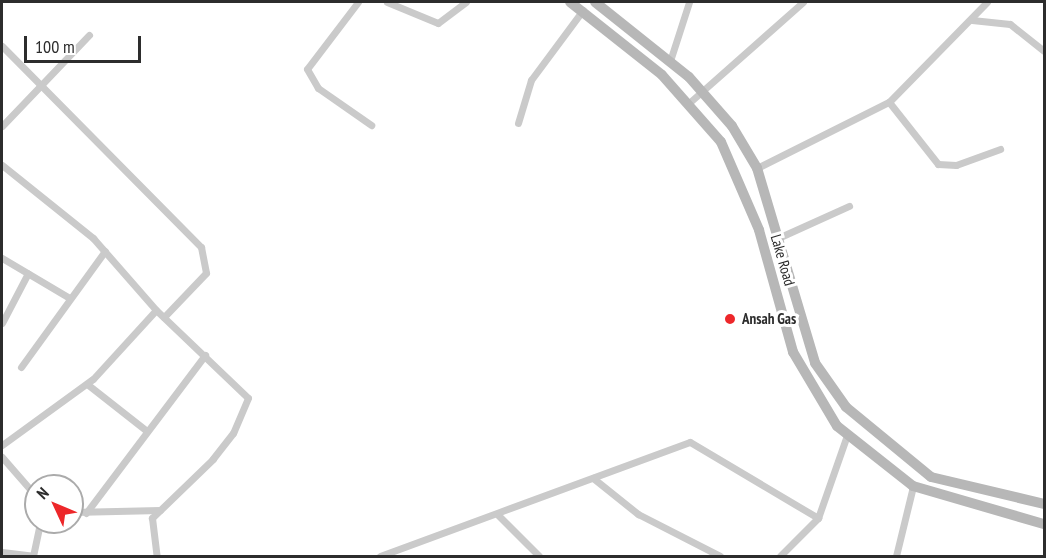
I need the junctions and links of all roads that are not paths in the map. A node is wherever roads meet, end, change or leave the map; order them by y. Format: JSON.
{"nodes":[{"id":1,"x":358,"y":2,"type":"edge"},
{"id":2,"x":387,"y":2,"type":"edge"},
{"id":3,"x":466,"y":2,"type":"edge"},
{"id":4,"x":570,"y":2,"type":"edge"},
{"id":5,"x":596,"y":2,"type":"edge"},
{"id":6,"x":689,"y":2,"type":"edge"},
{"id":7,"x":803,"y":2,"type":"edge"},
{"id":8,"x":987,"y":2,"type":"edge"},
{"id":9,"x":583,"y":10,"type":"junction"},
{"id":10,"x":972,"y":20,"type":"junction"},
{"id":11,"x":88,"y":35,"type":"dead end"},
{"id":12,"x":2,"y":46,"type":"edge"},
{"id":13,"x":1044,"y":51,"type":"edge"},
{"id":14,"x":670,"y":60,"type":"junction"},
{"id":15,"x":42,"y":89,"type":"junction"},
{"id":16,"x":704,"y":91,"type":"junction"},
{"id":17,"x":690,"y":102,"type":"junction"},
{"id":18,"x":889,"y":102,"type":"junction"},
{"id":19,"x":518,"y":123,"type":"dead end"},
{"id":20,"x":371,"y":125,"type":"dead end"},
{"id":21,"x":2,"y":126,"type":"edge"},
{"id":22,"x":1000,"y":149,"type":"dead end"},
{"id":23,"x":2,"y":165,"type":"edge"},
{"id":24,"x":757,"y":168,"type":"junction"},
{"id":25,"x":849,"y":206,"type":"dead end"},
{"id":26,"x":778,"y":238,"type":"junction"},
{"id":27,"x":105,"y":251,"type":"junction"},
{"id":28,"x":2,"y":258,"type":"edge"},
{"id":29,"x":28,"y":273,"type":"junction"},
{"id":30,"x":68,"y":297,"type":"junction"},
{"id":31,"x":156,"y":310,"type":"junction"},
{"id":32,"x":164,"y":317,"type":"junction"},
{"id":33,"x":2,"y":323,"type":"edge"},
{"id":34,"x":205,"y":355,"type":"junction"},
{"id":35,"x":21,"y":367,"type":"dead end"},
{"id":36,"x":87,"y":384,"type":"junction"},
{"id":37,"x":147,"y":431,"type":"junction"},
{"id":38,"x":847,"y":435,"type":"junction"},
{"id":39,"x":2,"y":445,"type":"edge"},
{"id":40,"x":2,"y":457,"type":"edge"},
{"id":41,"x":593,"y":478,"type":"junction"},
{"id":42,"x":24,"y":482,"type":"edge"},
{"id":43,"x":914,"y":486,"type":"junction"},
{"id":44,"x":1044,"y":504,"type":"edge"},
{"id":45,"x":160,"y":510,"type":"junction"},
{"id":46,"x":86,"y":513,"type":"joint"},
{"id":47,"x":498,"y":515,"type":"junction"},
{"id":48,"x":818,"y":518,"type":"junction"},
{"id":49,"x":1044,"y":524,"type":"edge"},
{"id":50,"x":38,"y":534,"type":"edge"},
{"id":51,"x":2,"y":552,"type":"edge"},
{"id":52,"x":33,"y":556,"type":"edge"},
{"id":53,"x":157,"y":556,"type":"edge"},
{"id":54,"x":380,"y":556,"type":"edge"},
{"id":55,"x":538,"y":556,"type":"edge"},
{"id":56,"x":720,"y":556,"type":"edge"},
{"id":57,"x":780,"y":556,"type":"edge"},
{"id":58,"x":896,"y":556,"type":"edge"}],
"edges":[{"from":1,"to":20,"type":"street"},
{"from":2,"to":3,"type":"street"},
{"from":4,"to":9,"type":"main road","name":"Lake Road"},
{"from":5,"to":14,"type":"main road","name":"Lake Road"},
{"from":6,"to":14,"type":"street"},
{"from":7,"to":16,"type":"street"},
{"from":8,"to":10,"type":"street"},
{"from":9,"to":17,"type":"main road","name":"Lake Road"},
{"from":9,"to":19,"type":"street"},
{"from":10,"to":13,"type":"street"},
{"from":10,"to":18,"type":"street"},
{"from":11,"to":15,"type":"street"},
{"from":12,"to":15,"type":"street"},
{"from":14,"to":16,"type":"main road","name":"Lake Road"},
{"from":15,"to":21,"type":"street"},
{"from":15,"to":32,"type":"street"},
{"from":16,"to":17,"type":"street"},
{"from":16,"to":24,"type":"main road","name":"Lake Road"},
{"from":17,"to":38,"type":"main road","name":"Lake Road"},
{"from":18,"to":22,"type":"street"},
{"from":18,"to":24,"type":"street"},
{"from":23,"to":27,"type":"street"},
{"from":24,"to":26,"type":"main road","name":"Lake Road"},
{"from":25,"to":26,"type":"street"},
{"from":26,"to":44,"type":"main road","name":"Lake Road"},
{"from":27,"to":30,"type":"street"},
{"from":27,"to":31,"type":"street"},
{"from":28,"to":29,"type":"street"},
{"from":29,"to":30,"type":"street"},
{"from":29,"to":33,"type":"street"},
{"from":30,"to":35,"type":"street"},
{"from":31,"to":32,"type":"street"},
{"from":31,"to":36,"type":"street"},
{"from":32,"to":34,"type":"street"},
{"from":34,"to":37,"type":"street"},
{"from":34,"to":45,"type":"street"},
{"from":36,"to":37,"type":"street"},
{"from":36,"to":39,"type":"street"},
{"from":37,"to":46,"type":"street"},
{"from":38,"to":43,"type":"main road","name":"Lake Road"},
{"from":38,"to":48,"type":"street"},
{"from":40,"to":42,"type":"street"},
{"from":41,"to":47,"type":"street"},
{"from":41,"to":48,"type":"street"},
{"from":41,"to":56,"type":"street"},
{"from":43,"to":49,"type":"main road","name":"Lake Road"},
{"from":43,"to":58,"type":"street"},
{"from":45,"to":46,"type":"street"},
{"from":45,"to":53,"type":"street"},
{"from":47,"to":54,"type":"street"},
{"from":47,"to":55,"type":"street"},
{"from":48,"to":57,"type":"street"},
{"from":50,"to":52,"type":"street"},
{"from":51,"to":52,"type":"street"}]}
